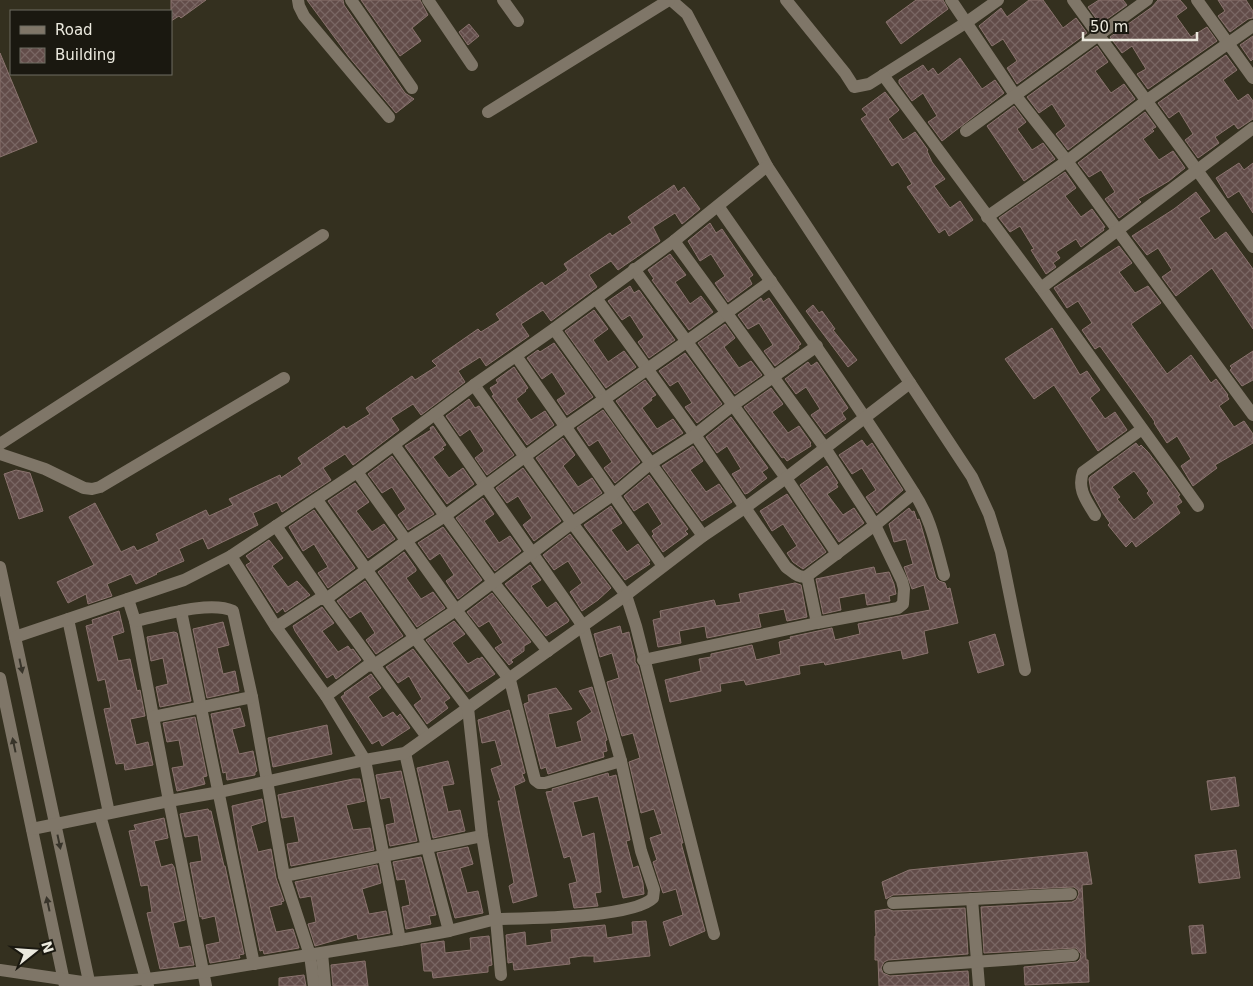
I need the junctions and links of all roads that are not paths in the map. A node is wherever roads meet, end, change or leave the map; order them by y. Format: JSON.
{"nodes":[{"id":1,"x":298,"y":0,"type":"edge"},
{"id":2,"x":350,"y":0,"type":"edge"},
{"id":3,"x":428,"y":0,"type":"edge"},
{"id":4,"x":503,"y":0,"type":"edge"},
{"id":5,"x":670,"y":0,"type":"edge"},
{"id":6,"x":687,"y":0,"type":"edge"},
{"id":7,"x":786,"y":0,"type":"edge"},
{"id":8,"x":951,"y":0,"type":"edge"},
{"id":9,"x":998,"y":0,"type":"edge"},
{"id":10,"x":1073,"y":0,"type":"edge"},
{"id":11,"x":1147,"y":0,"type":"edge"},
{"id":12,"x":1197,"y":0,"type":"edge"},
{"id":13,"x":687,"y":14,"type":"junction"},
{"id":14,"x":518,"y":21,"type":"dead end"},
{"id":15,"x":967,"y":22,"type":"junction"},
{"id":16,"x":1253,"y":26,"type":"edge"},
{"id":17,"x":1097,"y":36,"type":"junction"},
{"id":18,"x":1228,"y":45,"type":"junction"},
{"id":19,"x":472,"y":65,"type":"dead end"},
{"id":20,"x":883,"y":75,"type":"junction"},
{"id":21,"x":1253,"y":78,"type":"edge"},
{"id":22,"x":412,"y":88,"type":"dead end"},
{"id":23,"x":1015,"y":95,"type":"junction"},
{"id":24,"x":1146,"y":101,"type":"junction"},
{"id":25,"x":488,"y":112,"type":"dead end"},
{"id":26,"x":389,"y":117,"type":"dead end"},
{"id":27,"x":1253,"y":128,"type":"edge"},
{"id":28,"x":966,"y":131,"type":"dead end"},
{"id":29,"x":1067,"y":161,"type":"junction"},
{"id":30,"x":767,"y":166,"type":"junction"},
{"id":31,"x":1197,"y":170,"type":"junction"},
{"id":32,"x":718,"y":206,"type":"junction"},
{"id":33,"x":987,"y":217,"type":"junction"},
{"id":34,"x":1118,"y":230,"type":"junction"},
{"id":35,"x":323,"y":235,"type":"dead end"},
{"id":36,"x":674,"y":241,"type":"junction"},
{"id":37,"x":1253,"y":246,"type":"edge"},
{"id":38,"x":634,"y":269,"type":"junction"},
{"id":39,"x":771,"y":281,"type":"junction"},
{"id":40,"x":1041,"y":288,"type":"junction"},
{"id":41,"x":596,"y":298,"type":"junction"},
{"id":42,"x":727,"y":312,"type":"junction"},
{"id":43,"x":554,"y":329,"type":"junction"},
{"id":44,"x":686,"y":342,"type":"junction"},
{"id":45,"x":817,"y":346,"type":"junction"},
{"id":46,"x":516,"y":356,"type":"junction"},
{"id":47,"x":648,"y":368,"type":"junction"},
{"id":48,"x":284,"y":378,"type":"dead end"},
{"id":49,"x":774,"y":378,"type":"junction"},
{"id":50,"x":910,"y":383,"type":"junction"},
{"id":51,"x":474,"y":384,"type":"junction"},
{"id":52,"x":603,"y":399,"type":"junction"},
{"id":53,"x":733,"y":405,"type":"junction"},
{"id":54,"x":435,"y":414,"type":"junction"},
{"id":55,"x":1253,"y":415,"type":"edge"},
{"id":56,"x":866,"y":418,"type":"junction"},
{"id":57,"x":566,"y":426,"type":"junction"},
{"id":58,"x":1142,"y":428,"type":"junction"},
{"id":59,"x":695,"y":435,"type":"junction"},
{"id":60,"x":0,"y":444,"type":"edge"},
{"id":61,"x":394,"y":445,"type":"junction"},
{"id":62,"x":825,"y":448,"type":"junction"},
{"id":63,"x":0,"y":454,"type":"edge"},
{"id":64,"x":526,"y":457,"type":"junction"},
{"id":65,"x":650,"y":464,"type":"junction"},
{"id":66,"x":357,"y":472,"type":"junction"},
{"id":67,"x":786,"y":478,"type":"junction"},
{"id":68,"x":486,"y":486,"type":"junction"},
{"id":69,"x":914,"y":493,"type":"junction"},
{"id":70,"x":614,"y":494,"type":"junction"},
{"id":71,"x":317,"y":500,"type":"junction"},
{"id":72,"x":1198,"y":506,"type":"dead end"},
{"id":73,"x":746,"y":507,"type":"junction"},
{"id":74,"x":1095,"y":515,"type":"dead end"},
{"id":75,"x":445,"y":516,"type":"junction"},
{"id":76,"x":572,"y":523,"type":"junction"},
{"id":77,"x":876,"y":525,"type":"junction"},
{"id":78,"x":276,"y":526,"type":"junction"},
{"id":79,"x":703,"y":536,"type":"junction"},
{"id":80,"x":406,"y":541,"type":"junction"},
{"id":81,"x":532,"y":553,"type":"junction"},
{"id":82,"x":838,"y":554,"type":"junction"},
{"id":83,"x":231,"y":556,"type":"junction"},
{"id":84,"x":663,"y":566,"type":"junction"},
{"id":85,"x":0,"y":567,"type":"edge"},
{"id":86,"x":366,"y":571,"type":"junction"},
{"id":87,"x":944,"y":575,"type":"dead end"},
{"id":88,"x":807,"y":576,"type":"junction"},
{"id":89,"x":493,"y":582,"type":"junction"},
{"id":90,"x":626,"y":595,"type":"junction"},
{"id":91,"x":128,"y":599,"type":"junction"},
{"id":92,"x":326,"y":599,"type":"junction"},
{"id":93,"x":456,"y":610,"type":"junction"},
{"id":94,"x":181,"y":611,"type":"junction"},
{"id":95,"x":68,"y":619,"type":"junction"},
{"id":96,"x":136,"y":621,"type":"junction"},
{"id":97,"x":817,"y":623,"type":"junction"},
{"id":98,"x":583,"y":626,"type":"junction"},
{"id":99,"x":276,"y":627,"type":"junction"},
{"id":100,"x":15,"y":637,"type":"junction"},
{"id":101,"x":415,"y":638,"type":"junction"},
{"id":102,"x":548,"y":651,"type":"junction"},
{"id":103,"x":643,"y":660,"type":"junction"},
{"id":104,"x":374,"y":665,"type":"junction"},
{"id":105,"x":1025,"y":670,"type":"dead end"},
{"id":106,"x":0,"y":678,"type":"edge"},
{"id":107,"x":510,"y":680,"type":"junction"},
{"id":108,"x":326,"y":696,"type":"junction"},
{"id":109,"x":252,"y":697,"type":"junction"},
{"id":110,"x":200,"y":708,"type":"junction"},
{"id":111,"x":468,"y":708,"type":"junction"},
{"id":112,"x":153,"y":717,"type":"junction"},
{"id":113,"x":427,"y":737,"type":"junction"},
{"id":114,"x":405,"y":753,"type":"junction"},
{"id":115,"x":365,"y":760,"type":"junction"},
{"id":116,"x":621,"y":761,"type":"junction"},
{"id":117,"x":267,"y":780,"type":"junction"},
{"id":118,"x":220,"y":792,"type":"junction"},
{"id":119,"x":169,"y":801,"type":"junction"},
{"id":120,"x":104,"y":814,"type":"junction"},
{"id":121,"x":55,"y":823,"type":"junction"},
{"id":122,"x":32,"y":829,"type":"junction"},
{"id":123,"x":482,"y":836,"type":"junction"},
{"id":124,"x":427,"y":848,"type":"junction"},
{"id":125,"x":384,"y":857,"type":"junction"},
{"id":126,"x":284,"y":876,"type":"junction"},
{"id":127,"x":1070,"y":894,"type":"dead end"},
{"id":128,"x":972,"y":899,"type":"junction"},
{"id":129,"x":893,"y":903,"type":"dead end"},
{"id":130,"x":496,"y":919,"type":"junction"},
{"id":131,"x":449,"y":931,"type":"junction"},
{"id":132,"x":714,"y":934,"type":"dead end"},
{"id":133,"x":400,"y":940,"type":"junction"},
{"id":134,"x":316,"y":954,"type":"junction"},
{"id":135,"x":1073,"y":955,"type":"dead end"},
{"id":136,"x":977,"y":962,"type":"junction"},
{"id":137,"x":254,"y":964,"type":"junction"},
{"id":138,"x":889,"y":968,"type":"dead end"},
{"id":139,"x":0,"y":970,"type":"edge"},
{"id":140,"x":204,"y":972,"type":"junction"},
{"id":141,"x":501,"y":975,"type":"dead end"},
{"id":142,"x":147,"y":982,"type":"edge"},
{"id":143,"x":64,"y":983,"type":"edge"},
{"id":144,"x":90,"y":985,"type":"edge"},
{"id":145,"x":206,"y":986,"type":"edge"},
{"id":146,"x":314,"y":986,"type":"edge"},
{"id":147,"x":325,"y":986,"type":"edge"},
{"id":148,"x":978,"y":986,"type":"edge"}],
"edges":[{"from":1,"to":26,"type":"street"},
{"from":2,"to":22,"type":"street"},
{"from":3,"to":19,"type":"street"},
{"from":4,"to":14,"type":"street"},
{"from":5,"to":13,"type":"street"},
{"from":5,"to":25,"type":"street"},
{"from":6,"to":13,"type":"street"},
{"from":7,"to":20,"type":"street"},
{"from":8,"to":15,"type":"street"},
{"from":9,"to":15,"type":"street"},
{"from":10,"to":17,"type":"street"},
{"from":11,"to":17,"type":"street"},
{"from":12,"to":18,"type":"street"},
{"from":13,"to":30,"type":"street"},
{"from":15,"to":20,"type":"street"},
{"from":15,"to":23,"type":"street"},
{"from":16,"to":18,"type":"street"},
{"from":17,"to":23,"type":"street"},
{"from":17,"to":24,"type":"street"},
{"from":18,"to":21,"type":"street"},
{"from":18,"to":24,"type":"street"},
{"from":20,"to":33,"type":"street"},
{"from":23,"to":28,"type":"street"},
{"from":23,"to":29,"type":"street"},
{"from":24,"to":29,"type":"street"},
{"from":24,"to":31,"type":"street"},
{"from":27,"to":31,"type":"street"},
{"from":29,"to":33,"type":"street"},
{"from":29,"to":34,"type":"street"},
{"from":30,"to":32,"type":"street"},
{"from":30,"to":50,"type":"street"},
{"from":31,"to":34,"type":"street"},
{"from":31,"to":37,"type":"street"},
{"from":32,"to":36,"type":"street"},
{"from":32,"to":39,"type":"street"},
{"from":33,"to":40,"type":"street"},
{"from":34,"to":40,"type":"street"},
{"from":34,"to":55,"type":"street"},
{"from":35,"to":60,"type":"street"},
{"from":36,"to":38,"type":"street"},
{"from":36,"to":42,"type":"street"},
{"from":38,"to":41,"type":"street"},
{"from":38,"to":44,"type":"street"},
{"from":39,"to":42,"type":"street"},
{"from":39,"to":45,"type":"street"},
{"from":40,"to":58,"type":"street"},
{"from":41,"to":43,"type":"street"},
{"from":41,"to":47,"type":"street"},
{"from":42,"to":44,"type":"street"},
{"from":42,"to":49,"type":"street"},
{"from":43,"to":46,"type":"street"},
{"from":43,"to":52,"type":"street"},
{"from":44,"to":47,"type":"street"},
{"from":44,"to":53,"type":"street"},
{"from":45,"to":49,"type":"street"},
{"from":45,"to":56,"type":"street"},
{"from":46,"to":51,"type":"street"},
{"from":46,"to":57,"type":"street"},
{"from":47,"to":52,"type":"street"},
{"from":47,"to":59,"type":"street"},
{"from":48,"to":63,"type":"street"},
{"from":49,"to":53,"type":"street"},
{"from":49,"to":62,"type":"street"},
{"from":50,"to":56,"type":"street"},
{"from":50,"to":105,"type":"street"},
{"from":51,"to":54,"type":"street"},
{"from":51,"to":64,"type":"street"},
{"from":52,"to":57,"type":"street"},
{"from":52,"to":65,"type":"street"},
{"from":53,"to":59,"type":"street"},
{"from":53,"to":67,"type":"street"},
{"from":54,"to":61,"type":"street"},
{"from":54,"to":68,"type":"street"},
{"from":56,"to":62,"type":"street"},
{"from":56,"to":69,"type":"street"},
{"from":57,"to":64,"type":"street"},
{"from":57,"to":70,"type":"street"},
{"from":58,"to":72,"type":"street"},
{"from":58,"to":74,"type":"street"},
{"from":59,"to":65,"type":"street"},
{"from":59,"to":73,"type":"street"},
{"from":61,"to":66,"type":"street"},
{"from":61,"to":75,"type":"street"},
{"from":62,"to":67,"type":"street"},
{"from":62,"to":77,"type":"street"},
{"from":64,"to":68,"type":"street"},
{"from":64,"to":76,"type":"street"},
{"from":65,"to":70,"type":"street"},
{"from":65,"to":79,"type":"street"},
{"from":66,"to":71,"type":"street"},
{"from":66,"to":80,"type":"street"},
{"from":67,"to":73,"type":"street"},
{"from":67,"to":82,"type":"street"},
{"from":68,"to":75,"type":"street"},
{"from":68,"to":81,"type":"street"},
{"from":69,"to":77,"type":"street"},
{"from":69,"to":87,"type":"street"},
{"from":70,"to":76,"type":"street"},
{"from":70,"to":84,"type":"street"},
{"from":71,"to":78,"type":"street"},
{"from":71,"to":86,"type":"street"},
{"from":73,"to":79,"type":"street"},
{"from":73,"to":88,"type":"street"},
{"from":75,"to":80,"type":"street"},
{"from":75,"to":89,"type":"street"},
{"from":76,"to":81,"type":"street"},
{"from":76,"to":90,"type":"street"},
{"from":77,"to":82,"type":"street"},
{"from":77,"to":97,"type":"street"},
{"from":78,"to":83,"type":"street"},
{"from":78,"to":92,"type":"street"},
{"from":79,"to":84,"type":"street"},
{"from":80,"to":86,"type":"street"},
{"from":80,"to":93,"type":"street"},
{"from":81,"to":89,"type":"street"},
{"from":81,"to":98,"type":"street"},
{"from":82,"to":88,"type":"street"},
{"from":83,"to":91,"type":"street"},
{"from":83,"to":99,"type":"street"},
{"from":84,"to":90,"type":"street"},
{"from":85,"to":100,"type":"street"},
{"from":86,"to":92,"type":"street"},
{"from":86,"to":101,"type":"street"},
{"from":88,"to":97,"type":"street"},
{"from":89,"to":93,"type":"street"},
{"from":89,"to":102,"type":"street"},
{"from":90,"to":98,"type":"street"},
{"from":90,"to":103,"type":"street"},
{"from":91,"to":95,"type":"street"},
{"from":91,"to":96,"type":"street"},
{"from":92,"to":99,"type":"street"},
{"from":92,"to":104,"type":"street"},
{"from":93,"to":101,"type":"street"},
{"from":93,"to":107,"type":"street"},
{"from":94,"to":96,"type":"street"},
{"from":94,"to":109,"type":"street"},
{"from":94,"to":110,"type":"street"},
{"from":95,"to":100,"type":"street"},
{"from":95,"to":120,"type":"street"},
{"from":96,"to":112,"type":"street"},
{"from":97,"to":103,"type":"street"},
{"from":98,"to":102,"type":"street"},
{"from":98,"to":116,"type":"street"},
{"from":99,"to":108,"type":"street"},
{"from":100,"to":121,"type":"street","one_way":true},
{"from":101,"to":104,"type":"street"},
{"from":101,"to":111,"type":"street"},
{"from":102,"to":107,"type":"street"},
{"from":103,"to":132,"type":"street"},
{"from":104,"to":108,"type":"street"},
{"from":104,"to":113,"type":"street"},
{"from":122,"to":106,"type":"street","one_way":true},
{"from":107,"to":111,"type":"street"},
{"from":107,"to":116,"type":"street"},
{"from":108,"to":115,"type":"street"},
{"from":109,"to":110,"type":"street"},
{"from":109,"to":117,"type":"street"},
{"from":110,"to":112,"type":"street"},
{"from":110,"to":118,"type":"street"},
{"from":111,"to":113,"type":"street"},
{"from":111,"to":123,"type":"street"},
{"from":112,"to":119,"type":"street"},
{"from":113,"to":114,"type":"street"},
{"from":114,"to":115,"type":"street"},
{"from":114,"to":124,"type":"street"},
{"from":115,"to":117,"type":"street"},
{"from":115,"to":125,"type":"street"},
{"from":116,"to":130,"type":"street"},
{"from":117,"to":118,"type":"street"},
{"from":117,"to":126,"type":"street"},
{"from":118,"to":119,"type":"street"},
{"from":118,"to":137,"type":"street"},
{"from":119,"to":120,"type":"street"},
{"from":119,"to":140,"type":"street"},
{"from":120,"to":121,"type":"street"},
{"from":120,"to":142,"type":"street"},
{"from":121,"to":122,"type":"street"},
{"from":121,"to":144,"type":"street","one_way":true},
{"from":143,"to":122,"type":"street","one_way":true},
{"from":123,"to":124,"type":"street"},
{"from":123,"to":130,"type":"street"},
{"from":124,"to":125,"type":"street"},
{"from":124,"to":131,"type":"street"},
{"from":125,"to":126,"type":"street"},
{"from":125,"to":133,"type":"street"},
{"from":126,"to":134,"type":"street"},
{"from":127,"to":128,"type":"street"},
{"from":128,"to":129,"type":"street"},
{"from":128,"to":136,"type":"street"},
{"from":130,"to":131,"type":"street"},
{"from":130,"to":141,"type":"street"},
{"from":131,"to":133,"type":"street"},
{"from":133,"to":134,"type":"street"},
{"from":134,"to":137,"type":"street"},
{"from":134,"to":146,"type":"street"},
{"from":134,"to":147,"type":"street"},
{"from":135,"to":136,"type":"street"},
{"from":136,"to":138,"type":"street"},
{"from":136,"to":148,"type":"street"},
{"from":137,"to":140,"type":"street"},
{"from":139,"to":143,"type":"street"},
{"from":140,"to":142,"type":"street"},
{"from":140,"to":145,"type":"street"},
{"from":142,"to":144,"type":"street"},
{"from":143,"to":144,"type":"street"}]}
